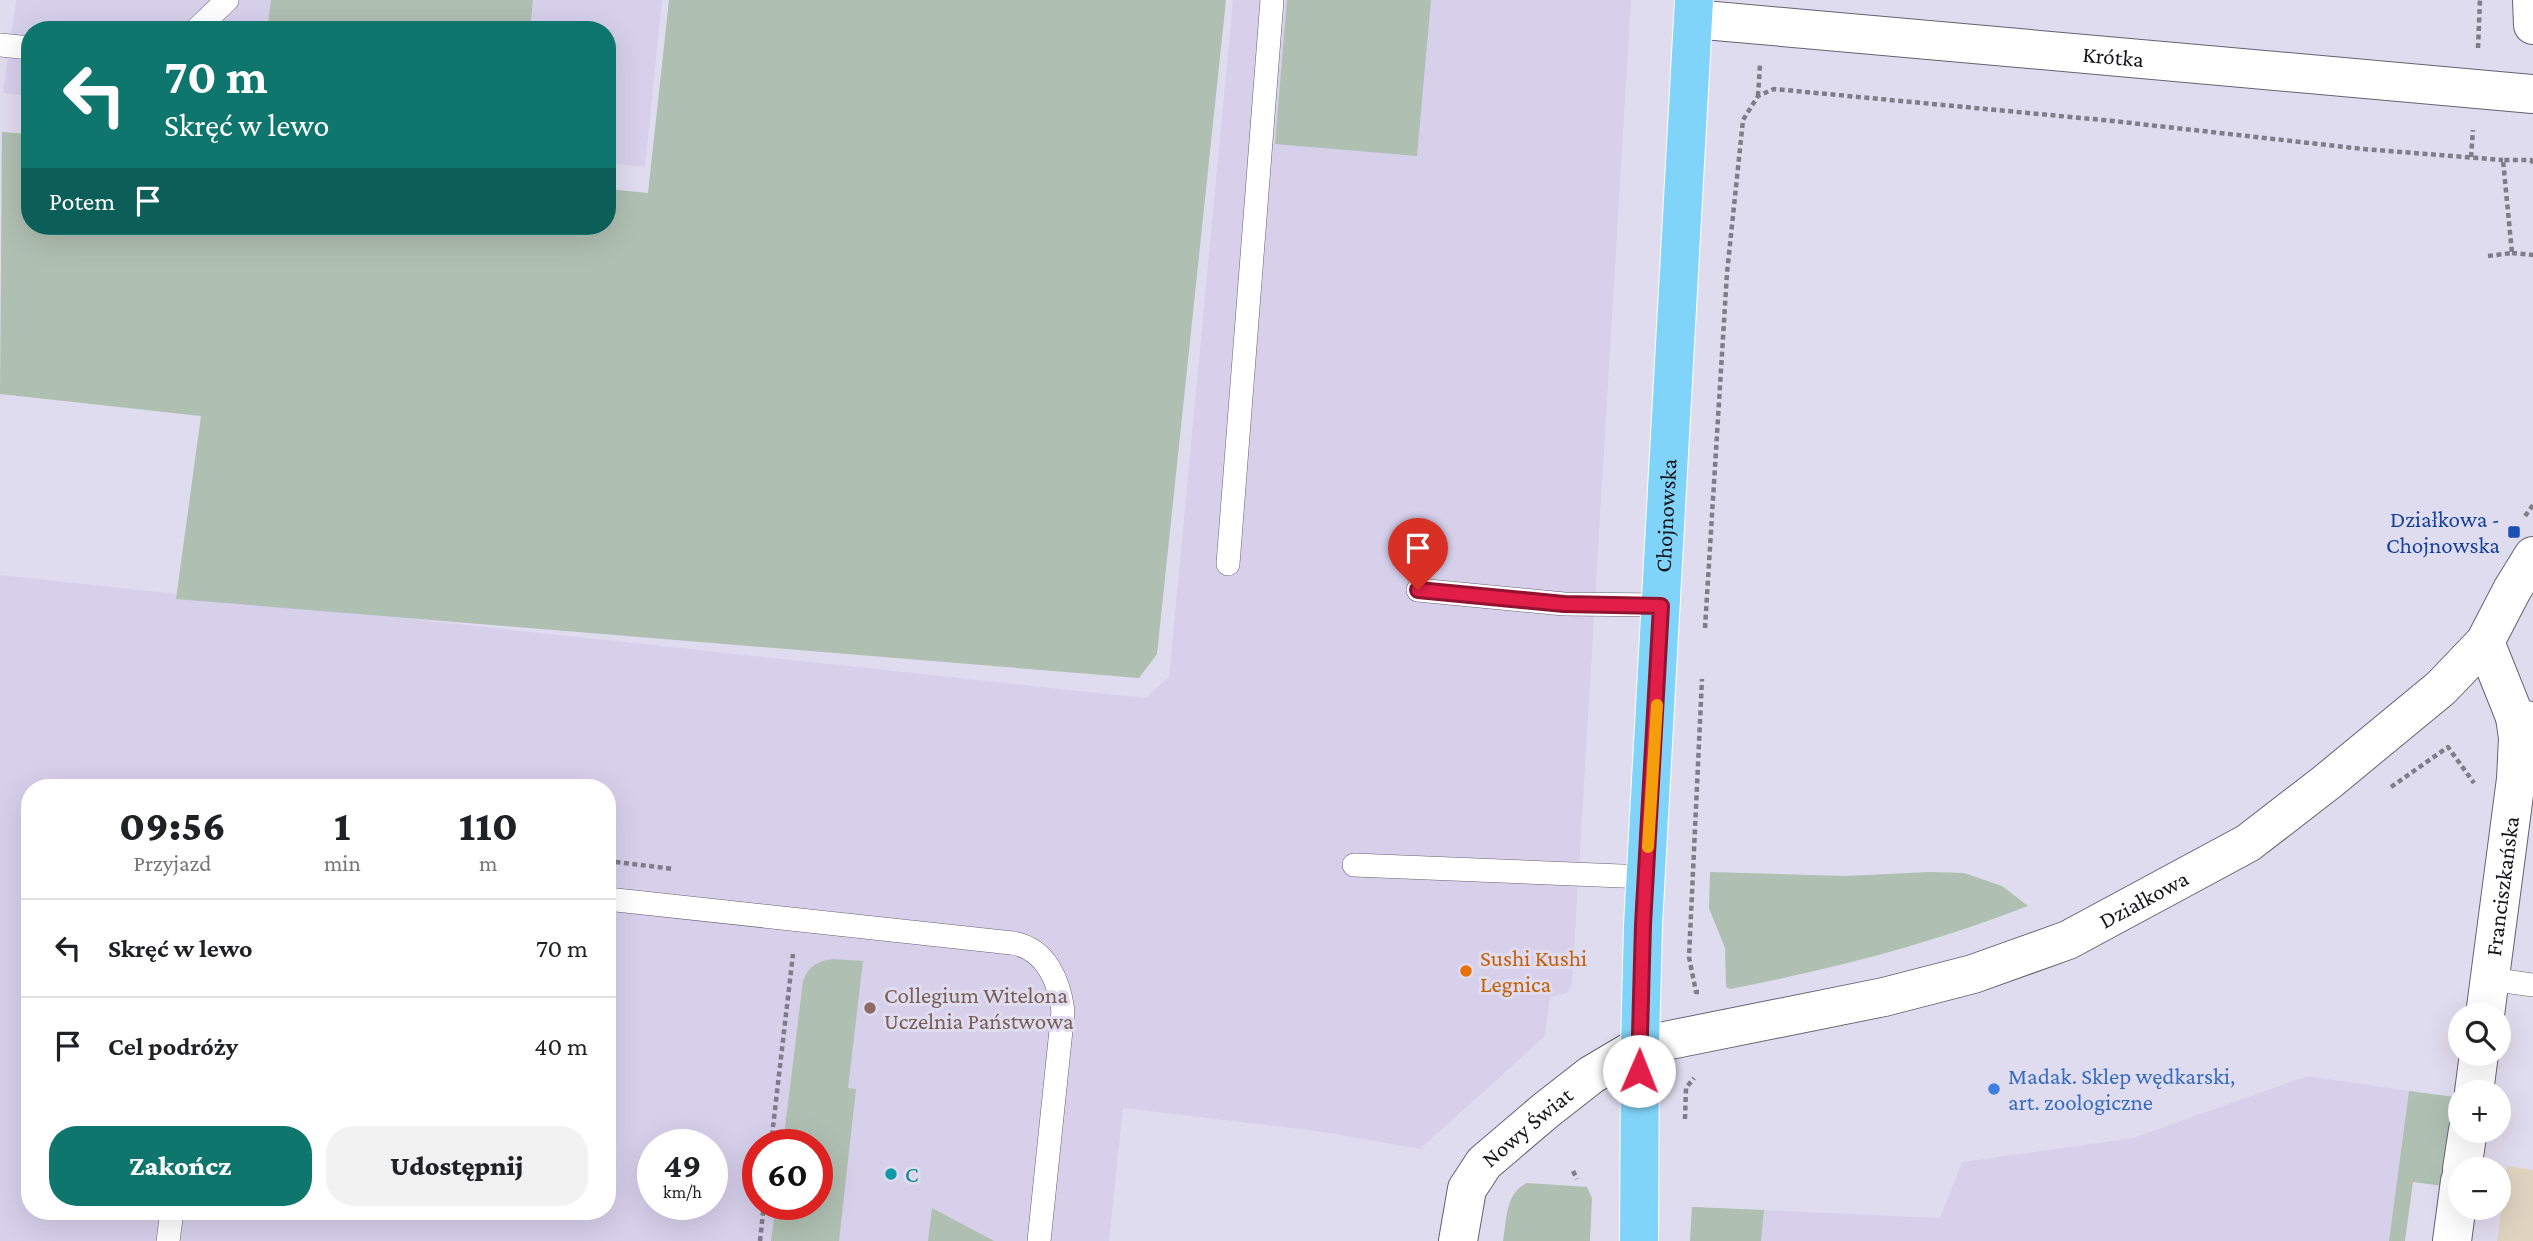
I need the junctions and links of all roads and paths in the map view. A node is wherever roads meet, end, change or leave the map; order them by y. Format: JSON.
{"nodes":[{"id":1,"x":227,"y":0,"type":"edge"},
{"id":2,"x":1272,"y":0,"type":"edge"},
{"id":3,"x":2480,"y":0,"type":"edge"},
{"id":4,"x":2532,"y":0,"type":"edge"},
{"id":5,"x":1694,"y":10,"type":"edge"},
{"id":6,"x":205,"y":21,"type":"edge"},
{"id":7,"x":2533,"y":25,"type":"edge"},
{"id":8,"x":0,"y":45,"type":"edge"},
{"id":9,"x":21,"y":47,"type":"edge"},
{"id":10,"x":2477,"y":55,"type":"dead end"},
{"id":11,"x":1759,"y":79,"type":"dead end"},
{"id":12,"x":2533,"y":94,"type":"edge"},
{"id":13,"x":1758,"y":96,"type":"junction"},
{"id":14,"x":2503,"y":160,"type":"junction"},
{"id":15,"x":2533,"y":163,"type":"edge"},
{"id":16,"x":2512,"y":253,"type":"junction"},
{"id":17,"x":2533,"y":255,"type":"edge"},
{"id":18,"x":2488,"y":256,"type":"dead end"},
{"id":19,"x":2533,"y":505,"type":"edge"},
{"id":20,"x":2525,"y":540,"type":"edge"},
{"id":21,"x":1228,"y":564,"type":"dead end"},
{"id":22,"x":1418,"y":590,"type":"dead end"},
{"id":23,"x":1661,"y":606,"type":"junction"},
{"id":24,"x":1704,"y":638,"type":"dead end"},
{"id":25,"x":2485,"y":642,"type":"junction"},
{"id":26,"x":1702,"y":678,"type":"dead end"},
{"id":27,"x":2524,"y":719,"type":"edge"},
{"id":28,"x":1354,"y":864,"type":"dead end"},
{"id":29,"x":1646,"y":877,"type":"junction"},
{"id":30,"x":616,"y":899,"type":"edge"},
{"id":31,"x":796,"y":919,"type":"junction"},
{"id":32,"x":2533,"y":985,"type":"edge"},
{"id":33,"x":1709,"y":992,"type":"dead end"},
{"id":34,"x":2488,"y":997,"type":"edge"},
{"id":35,"x":1640,"y":1046,"type":"junction"},
{"id":36,"x":773,"y":1129,"type":"edge"},
{"id":37,"x":1573,"y":1171,"type":"dead end"},
{"id":38,"x":1577,"y":1179,"type":"dead end"},
{"id":39,"x":171,"y":1220,"type":"edge"},
{"id":40,"x":762,"y":1220,"type":"edge"},
{"id":41,"x":2455,"y":1220,"type":"edge"},
{"id":42,"x":168,"y":1241,"type":"edge"},
{"id":43,"x":760,"y":1241,"type":"edge"},
{"id":44,"x":1039,"y":1241,"type":"edge"},
{"id":45,"x":1458,"y":1241,"type":"edge"},
{"id":46,"x":1639,"y":1241,"type":"edge"},
{"id":47,"x":2452,"y":1241,"type":"edge"}],
"edges":[{"from":1,"to":6,"type":"lane"},
{"from":2,"to":21,"type":"lane"},
{"from":3,"to":10,"type":"path"},
{"from":4,"to":7,"type":"street"},
{"from":5,"to":12,"type":"street","name":"Krótka"},
{"from":5,"to":23,"type":"main road","name":"Chojnowska"},
{"from":8,"to":9,"type":"lane"},
{"from":11,"to":13,"type":"path"},
{"from":13,"to":14,"type":"path"},
{"from":13,"to":24,"type":"path"},
{"from":14,"to":15,"type":"path"},
{"from":14,"to":16,"type":"path"},
{"from":16,"to":17,"type":"path"},
{"from":16,"to":18,"type":"path"},
{"from":19,"to":20,"type":"path"},
{"from":20,"to":25,"type":"street","name":"Działkowa"},
{"from":22,"to":23,"type":"lane"},
{"from":23,"to":29,"type":"main road","name":"Chojnowska"},
{"from":25,"to":27,"type":"street","name":"Franciszkańska"},
{"from":25,"to":35,"type":"street","name":"Działkowa"},
{"from":26,"to":33,"type":"path"},
{"from":27,"to":34,"type":"street","name":"Franciszkańska"},
{"from":28,"to":29,"type":"lane"},
{"from":29,"to":35,"type":"main road","name":"Chojnowska"},
{"from":30,"to":31,"type":"lane"},
{"from":31,"to":36,"type":"path"},
{"from":31,"to":44,"type":"lane"},
{"from":32,"to":34,"type":"lane"},
{"from":35,"to":45,"type":"street","name":"Nowy Świat"},
{"from":35,"to":46,"type":"main road","name":"Chojnowska"},
{"from":37,"to":38,"type":"path"},
{"from":39,"to":42,"type":"lane"},
{"from":40,"to":43,"type":"path"},
{"from":41,"to":47,"type":"street"}]}
